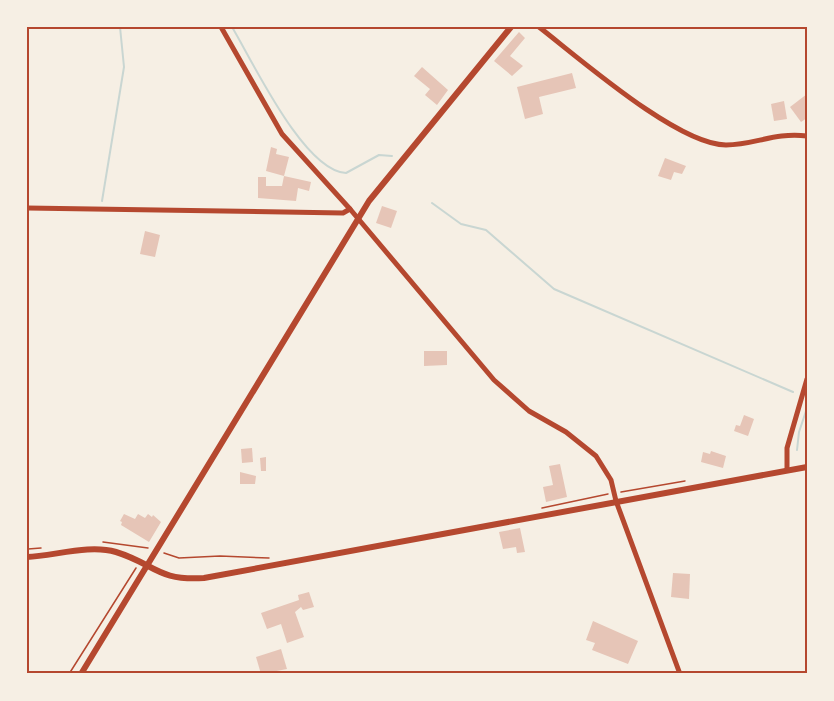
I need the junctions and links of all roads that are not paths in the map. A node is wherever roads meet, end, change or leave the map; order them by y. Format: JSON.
{"nodes":[{"id":1,"x":221,"y":27,"type":"edge"},
{"id":2,"x":511,"y":27,"type":"edge"},
{"id":3,"x":539,"y":27,"type":"edge"},
{"id":4,"x":807,"y":136,"type":"edge"},
{"id":5,"x":27,"y":208,"type":"edge"},
{"id":6,"x":350,"y":209,"type":"junction"},
{"id":7,"x":357,"y":219,"type":"junction"},
{"id":8,"x":807,"y":378,"type":"edge"},
{"id":9,"x":804,"y":468,"type":"edge"},
{"id":10,"x":787,"y":470,"type":"junction"},
{"id":11,"x":616,"y":501,"type":"junction"},
{"id":12,"x":27,"y":556,"type":"edge"},
{"id":13,"x":143,"y":564,"type":"junction"},
{"id":14,"x":81,"y":674,"type":"edge"},
{"id":15,"x":680,"y":674,"type":"edge"}],
"edges":[{"from":1,"to":6,"type":"street"},
{"from":2,"to":7,"type":"street"},
{"from":3,"to":4,"type":"street"},
{"from":5,"to":6,"type":"street"},
{"from":6,"to":7,"type":"street"},
{"from":7,"to":11,"type":"street"},
{"from":7,"to":13,"type":"street"},
{"from":8,"to":10,"type":"street"},
{"from":9,"to":10,"type":"street"},
{"from":10,"to":11,"type":"street"},
{"from":11,"to":13,"type":"street"},
{"from":11,"to":15,"type":"street"},
{"from":12,"to":13,"type":"street"},
{"from":13,"to":14,"type":"street"}]}
